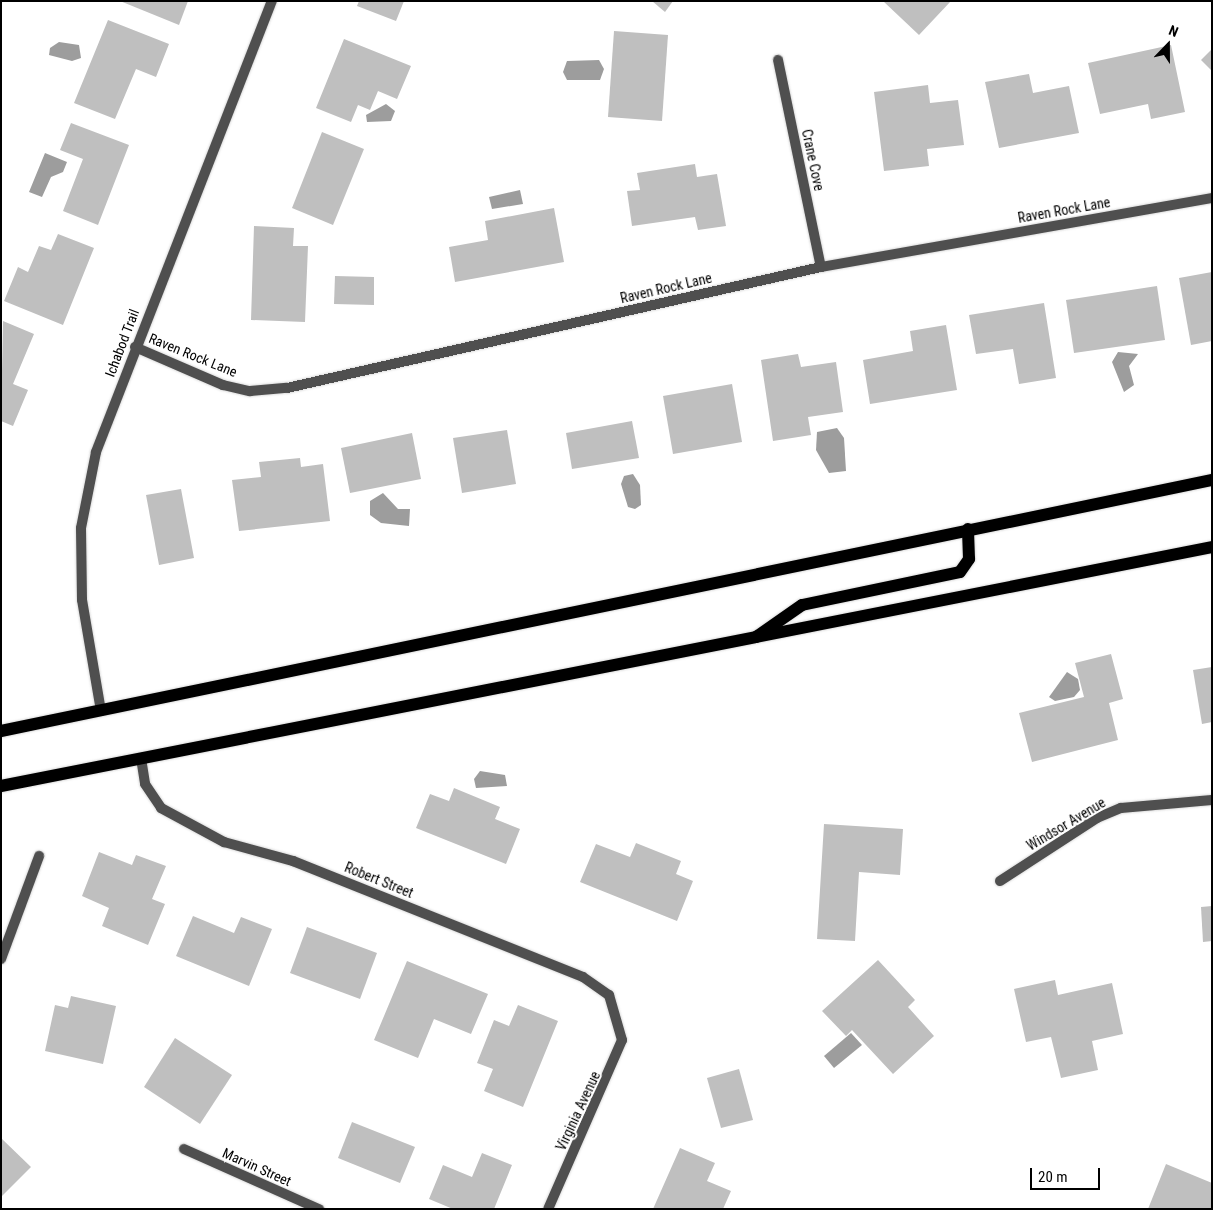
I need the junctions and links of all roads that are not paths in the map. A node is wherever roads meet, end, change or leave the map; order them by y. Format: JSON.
{"nodes":[{"id":1,"x":272,"y":1,"type":"edge"},
{"id":2,"x":778,"y":60,"type":"dead end"},
{"id":3,"x":1212,"y":198,"type":"edge"},
{"id":4,"x":821,"y":267,"type":"junction"},
{"id":5,"x":135,"y":347,"type":"junction"},
{"id":6,"x":1212,"y":480,"type":"edge"},
{"id":7,"x":968,"y":529,"type":"junction"},
{"id":8,"x":1212,"y":547,"type":"edge"},
{"id":9,"x":752,"y":639,"type":"junction"},
{"id":10,"x":101,"y":711,"type":"junction"},
{"id":11,"x":24,"y":727,"type":"junction"},
{"id":12,"x":1,"y":731,"type":"edge"},
{"id":13,"x":1,"y":737,"type":"edge"},
{"id":14,"x":141,"y":758,"type":"junction"},
{"id":15,"x":1,"y":786,"type":"edge"},
{"id":16,"x":1212,"y":800,"type":"edge"},
{"id":17,"x":39,"y":856,"type":"dead end"},
{"id":18,"x":1000,"y":881,"type":"dead end"},
{"id":19,"x":1,"y":959,"type":"edge"},
{"id":20,"x":620,"y":1022,"type":"joint"},
{"id":21,"x":184,"y":1149,"type":"dead end"},
{"id":22,"x":319,"y":1209,"type":"edge"},
{"id":23,"x":548,"y":1209,"type":"edge"}],
"edges":[{"from":1,"to":5,"type":"street","name":"Ichabod Trail"},
{"from":2,"to":4,"type":"street","name":"Crane Cove"},
{"from":3,"to":4,"type":"street","name":"Raven Rock Lane"},
{"from":4,"to":5,"type":"street","name":"Raven Rock Lane"},
{"from":5,"to":10,"type":"street","name":"Ichabod Trail"},
{"from":6,"to":7,"type":"main road"},
{"from":7,"to":9,"type":"main road"},
{"from":7,"to":10,"type":"main road"},
{"from":8,"to":9,"type":"main road"},
{"from":9,"to":14,"type":"main road"},
{"from":10,"to":11,"type":"main road"},
{"from":11,"to":12,"type":"main road"},
{"from":11,"to":13,"type":"main road"},
{"from":14,"to":15,"type":"main road"},
{"from":14,"to":20,"type":"street","name":"Robert Street"},
{"from":16,"to":18,"type":"street","name":"Windsor Avenue"},
{"from":17,"to":19,"type":"street"},
{"from":20,"to":23,"type":"street","name":"Virginia Avenue"},
{"from":21,"to":22,"type":"street","name":"Marvin Street"}]}
